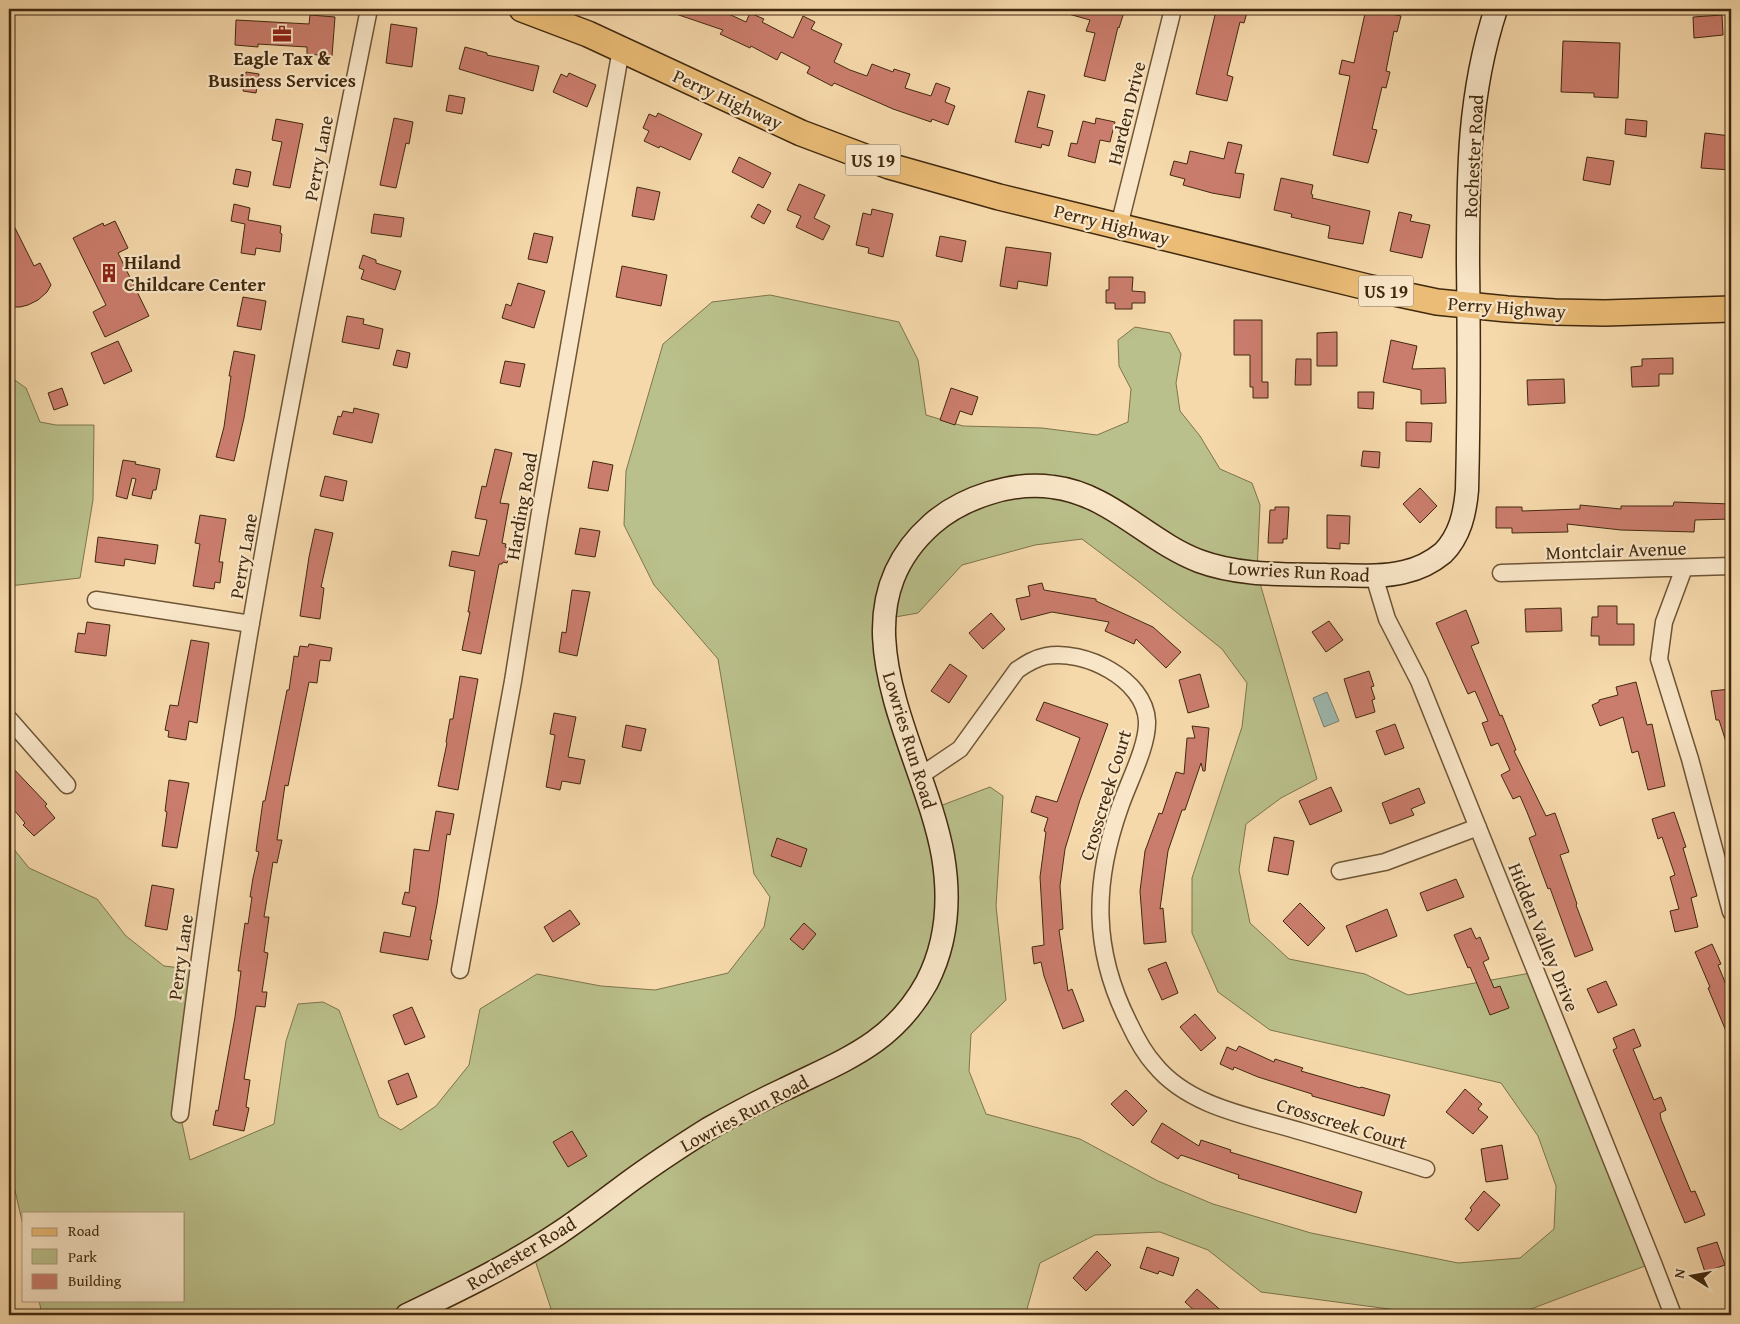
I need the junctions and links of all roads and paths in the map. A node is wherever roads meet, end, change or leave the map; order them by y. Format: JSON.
{"nodes":[{"id":1,"x":369,"y":9,"type":"edge"},
{"id":2,"x":522,"y":9,"type":"edge"},
{"id":3,"x":1173,"y":9,"type":"edge"},
{"id":4,"x":1496,"y":9,"type":"edge"},
{"id":5,"x":621,"y":49,"type":"junction"},
{"id":6,"x":1119,"y":226,"type":"junction"},
{"id":7,"x":1469,"y":305,"type":"junction"},
{"id":8,"x":1731,"y":309,"type":"edge"},
{"id":9,"x":1731,"y":566,"type":"edge"},
{"id":10,"x":1684,"y":568,"type":"junction"},
{"id":11,"x":1501,"y":573,"type":"dead end"},
{"id":12,"x":1374,"y":576,"type":"junction"},
{"id":13,"x":96,"y":600,"type":"dead end"},
{"id":14,"x":251,"y":624,"type":"junction"},
{"id":15,"x":9,"y":719,"type":"edge"},
{"id":16,"x":920,"y":776,"type":"junction"},
{"id":17,"x":67,"y":785,"type":"dead end"},
{"id":18,"x":1478,"y":827,"type":"junction"},
{"id":19,"x":1340,"y":872,"type":"dead end"},
{"id":20,"x":1731,"y":912,"type":"edge"},
{"id":21,"x":460,"y":970,"type":"dead end"},
{"id":22,"x":180,"y":1114,"type":"dead end"},
{"id":23,"x":1426,"y":1169,"type":"dead end"},
{"id":24,"x":630,"y":1181,"type":"joint"},
{"id":25,"x":407,"y":1315,"type":"edge"},
{"id":26,"x":1673,"y":1315,"type":"edge"}],
"edges":[{"from":1,"to":14,"type":"street","name":"Perry Lane"},
{"from":2,"to":5,"type":"main road","name":"Perry Highway","number":"US 19"},
{"from":3,"to":6,"type":"street","name":"Harden Drive"},
{"from":4,"to":7,"type":"street","name":"Rochester Road"},
{"from":5,"to":6,"type":"main road","name":"Perry Highway","number":"US 19"},
{"from":5,"to":21,"type":"street","name":"Harding Road"},
{"from":6,"to":7,"type":"main road","name":"Perry Highway","number":"US 19"},
{"from":7,"to":8,"type":"main road","name":"Perry Highway","number":"US 19"},
{"from":7,"to":12,"type":"street","name":"Lowries Run Road"},
{"from":9,"to":10,"type":"street","name":"Montclair Avenue"},
{"from":10,"to":11,"type":"street","name":"Montclair Avenue"},
{"from":10,"to":20,"type":"street"},
{"from":12,"to":16,"type":"street","name":"Lowries Run Road"},
{"from":12,"to":18,"type":"street","name":"Hidden Valley Drive"},
{"from":13,"to":14,"type":"street"},
{"from":14,"to":22,"type":"street","name":"Perry Lane"},
{"from":15,"to":17,"type":"street"},
{"from":16,"to":23,"type":"street","name":"Crosscreek Court"},
{"from":16,"to":24,"type":"street","name":"Lowries Run Road"},
{"from":18,"to":19,"type":"street"},
{"from":18,"to":26,"type":"street","name":"Hidden Valley Drive"},
{"from":24,"to":25,"type":"street","name":"Rochester Road"}]}
